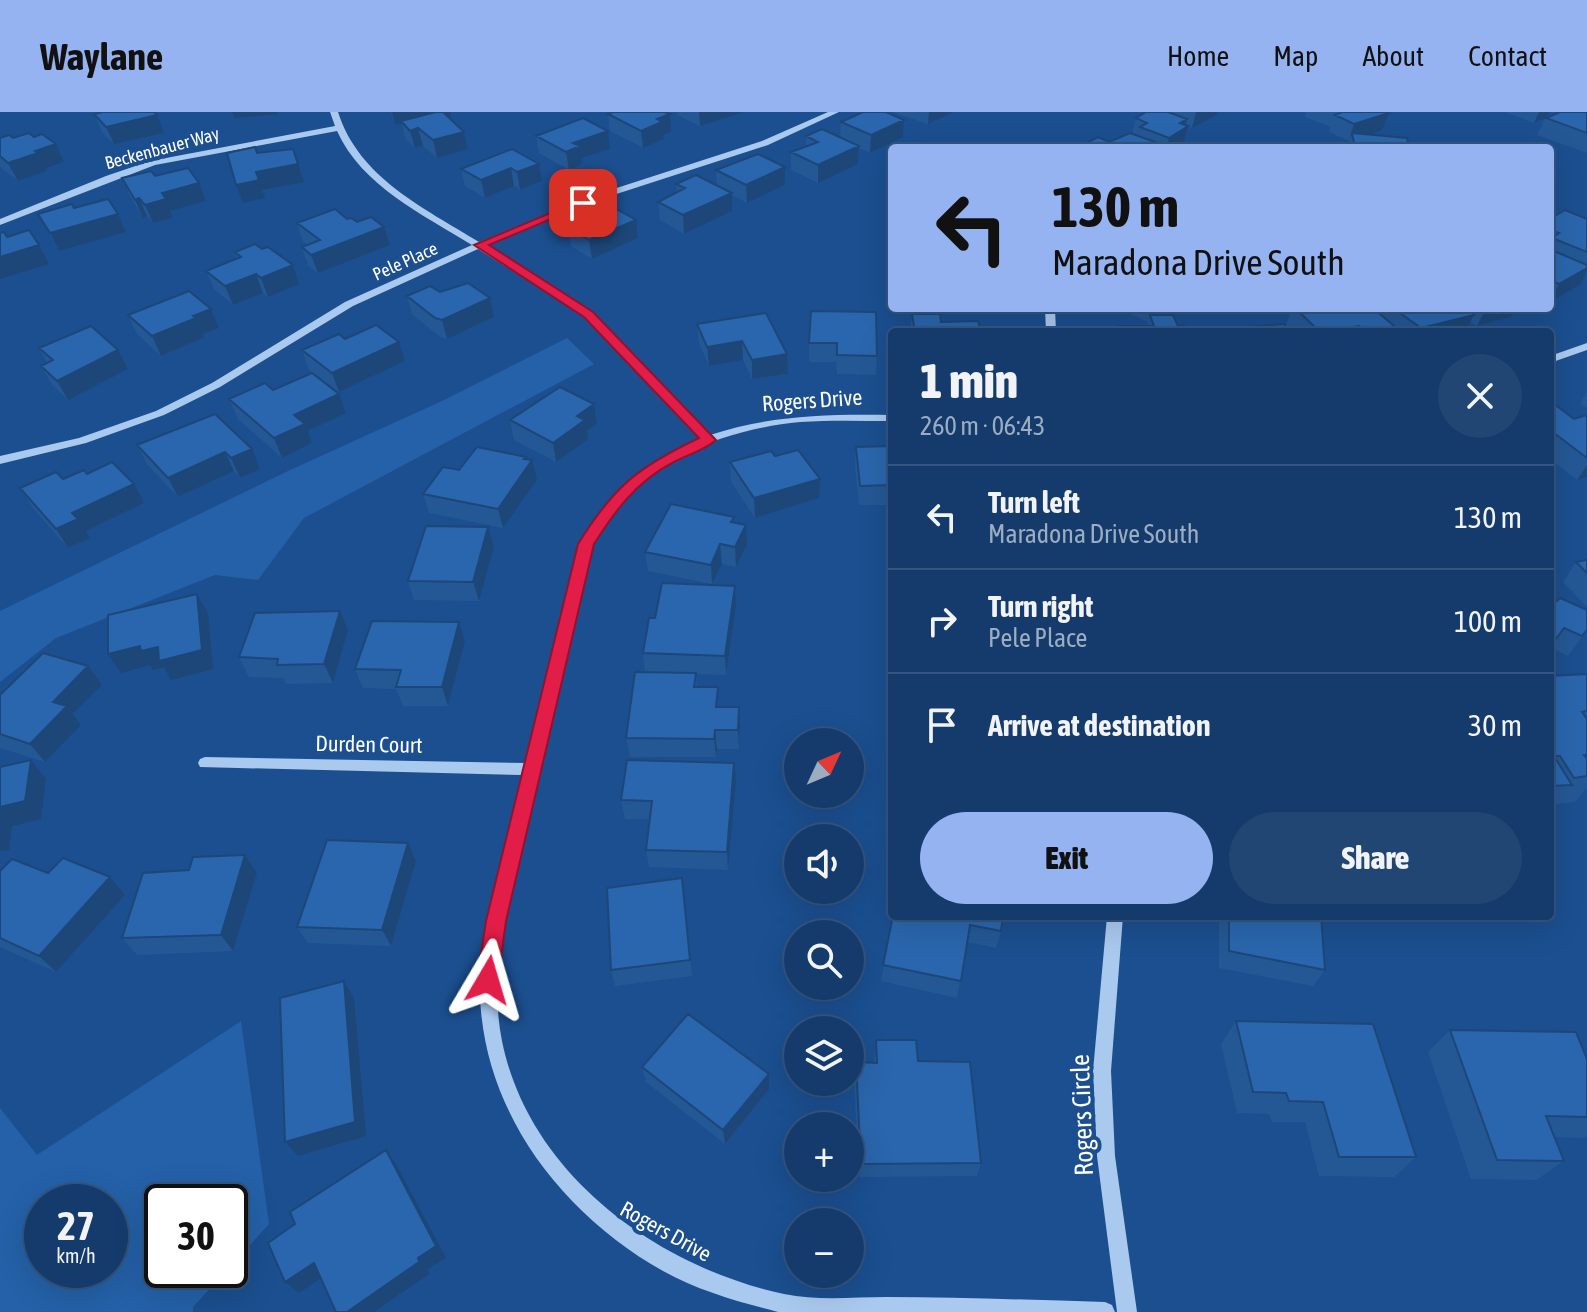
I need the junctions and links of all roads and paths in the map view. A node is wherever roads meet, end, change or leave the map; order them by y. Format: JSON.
{"nodes":[{"id":1,"x":334,"y":112,"type":"edge"},
{"id":2,"x":835,"y":112,"type":"edge"},
{"id":3,"x":339,"y":128,"type":"junction"},
{"id":4,"x":0,"y":222,"type":"edge"},
{"id":5,"x":480,"y":245,"type":"junction"},
{"id":6,"x":1587,"y":346,"type":"edge"},
{"id":7,"x":1554,"y":358,"type":"edge"},
{"id":8,"x":888,"y":418,"type":"edge"},
{"id":9,"x":708,"y":440,"type":"junction"},
{"id":10,"x":0,"y":460,"type":"edge"},
{"id":11,"x":205,"y":763,"type":"dead end"},
{"id":12,"x":533,"y":769,"type":"junction"},
{"id":13,"x":1115,"y":920,"type":"edge"},
{"id":14,"x":1105,"y":1312,"type":"edge"},
{"id":15,"x":1127,"y":1312,"type":"edge"}],
"edges":[{"from":1,"to":3,"type":"street"},
{"from":2,"to":5,"type":"street","name":"Pele Place"},
{"from":3,"to":4,"type":"street","name":"Beckenbauer Way"},
{"from":3,"to":5,"type":"street"},
{"from":5,"to":9,"type":"street"},
{"from":5,"to":10,"type":"street","name":"Pele Place"},
{"from":6,"to":7,"type":"street"},
{"from":8,"to":9,"type":"street","name":"Rogers Drive"},
{"from":9,"to":12,"type":"street","name":"Rogers Drive"},
{"from":11,"to":12,"type":"street","name":"Durden Court"},
{"from":12,"to":14,"type":"street","name":"Rogers Drive"},
{"from":13,"to":15,"type":"street","name":"Rogers Circle"}]}
